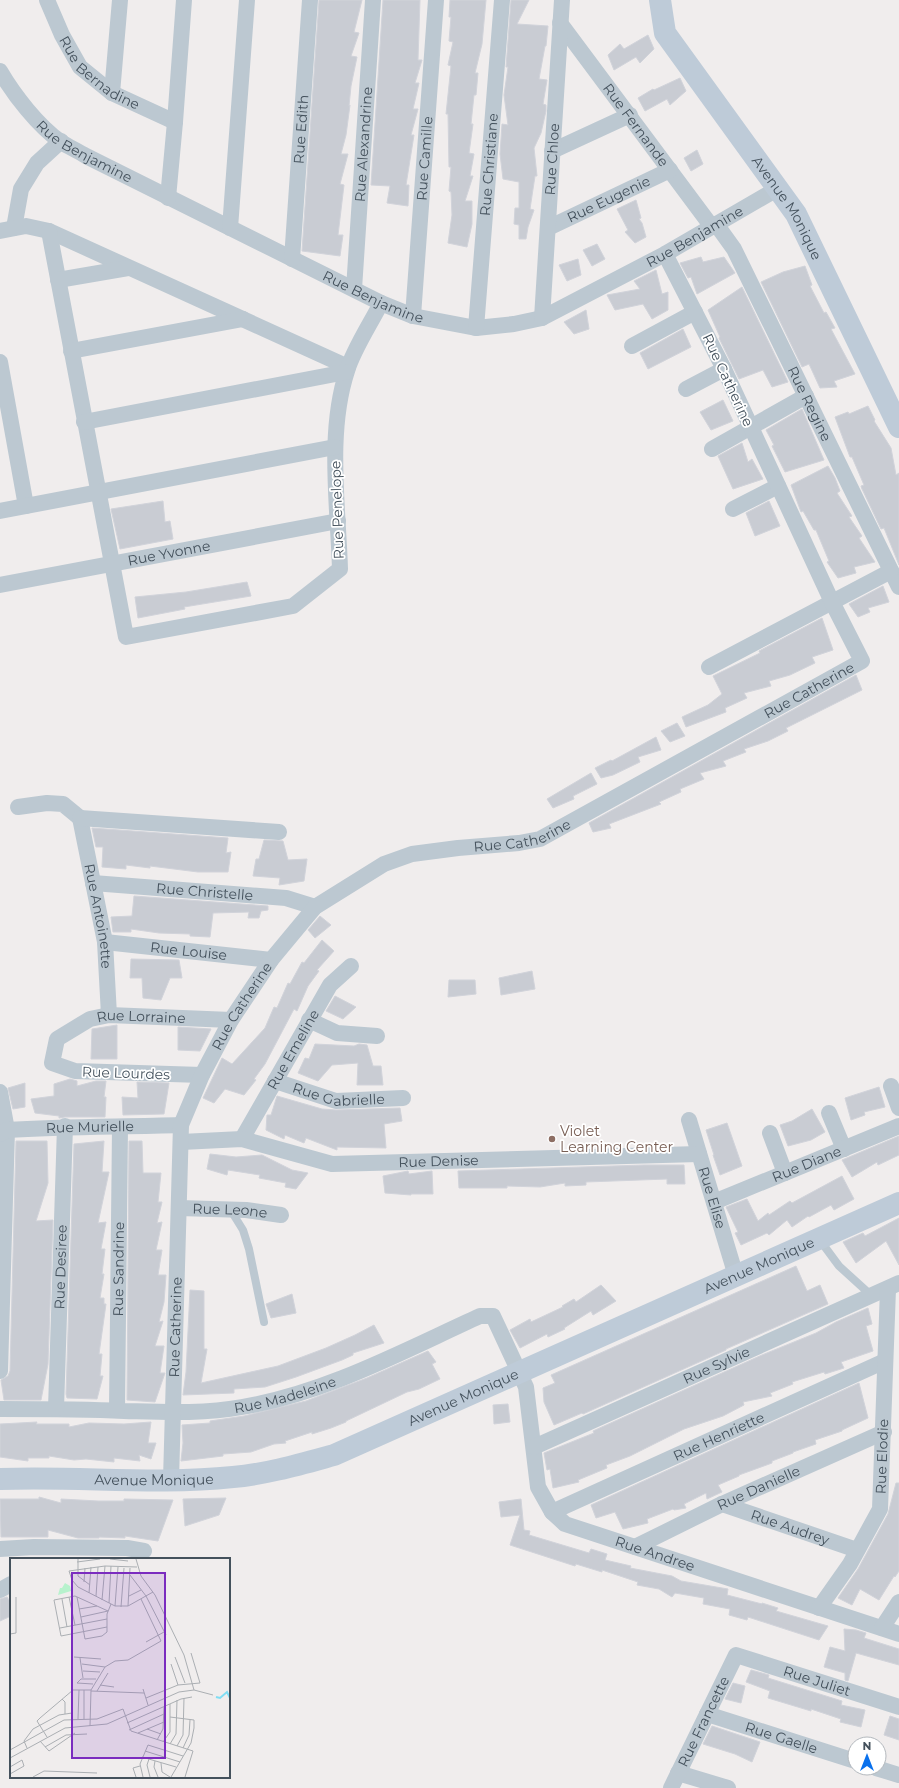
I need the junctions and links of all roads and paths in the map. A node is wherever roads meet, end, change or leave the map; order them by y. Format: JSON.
{"nodes":[{"id":1,"x":47,"y":0,"type":"edge"},
{"id":2,"x":120,"y":0,"type":"edge"},
{"id":3,"x":184,"y":0,"type":"edge"},
{"id":4,"x":248,"y":0,"type":"edge"},
{"id":5,"x":310,"y":0,"type":"edge"},
{"id":6,"x":373,"y":0,"type":"edge"},
{"id":7,"x":436,"y":0,"type":"edge"},
{"id":8,"x":502,"y":0,"type":"edge"},
{"id":9,"x":562,"y":0,"type":"edge"},
{"id":10,"x":660,"y":0,"type":"edge"},
{"id":11,"x":560,"y":23,"type":"junction"},
{"id":12,"x":3,"y":79,"type":"edge"},
{"id":13,"x":112,"y":93,"type":"junction"},
{"id":14,"x":630,"y":115,"type":"junction"},
{"id":15,"x":175,"y":122,"type":"junction"},
{"id":16,"x":61,"y":141,"type":"junction"},
{"id":17,"x":552,"y":151,"type":"junction"},
{"id":18,"x":670,"y":170,"type":"junction"},
{"id":19,"x":778,"y":189,"type":"junction"},
{"id":20,"x":168,"y":198,"type":"junction"},
{"id":21,"x":714,"y":226,"type":"junction"},
{"id":22,"x":230,"y":228,"type":"junction"},
{"id":23,"x":548,"y":228,"type":"junction"},
{"id":24,"x":7,"y":230,"type":"edge"},
{"id":25,"x":49,"y":231,"type":"junction"},
{"id":26,"x":665,"y":254,"type":"junction"},
{"id":27,"x":292,"y":259,"type":"junction"},
{"id":28,"x":128,"y":268,"type":"junction"},
{"id":29,"x":58,"y":280,"type":"junction"},
{"id":30,"x":354,"y":289,"type":"junction"},
{"id":31,"x":381,"y":302,"type":"junction"},
{"id":32,"x":695,"y":312,"type":"junction"},
{"id":33,"x":413,"y":316,"type":"junction"},
{"id":34,"x":542,"y":318,"type":"junction"},
{"id":35,"x":243,"y":319,"type":"junction"},
{"id":36,"x":476,"y":328,"type":"junction"},
{"id":37,"x":632,"y":346,"type":"dead end"},
{"id":38,"x":71,"y":351,"type":"junction"},
{"id":39,"x":0,"y":362,"type":"edge"},
{"id":40,"x":724,"y":369,"type":"junction"},
{"id":41,"x":347,"y":370,"type":"junction"},
{"id":42,"x":686,"y":389,"type":"dead end"},
{"id":43,"x":806,"y":396,"type":"junction"},
{"id":44,"x":84,"y":422,"type":"junction"},
{"id":45,"x":899,"y":427,"type":"edge"},
{"id":46,"x":750,"y":428,"type":"junction"},
{"id":47,"x":335,"y":447,"type":"junction"},
{"id":48,"x":712,"y":449,"type":"dead end"},
{"id":49,"x":778,"y":486,"type":"junction"},
{"id":50,"x":98,"y":492,"type":"junction"},
{"id":51,"x":26,"y":506,"type":"junction"},
{"id":52,"x":732,"y":509,"type":"dead end"},
{"id":53,"x":0,"y":511,"type":"edge"},
{"id":54,"x":338,"y":521,"type":"junction"},
{"id":55,"x":112,"y":565,"type":"junction"},
{"id":56,"x":891,"y":571,"type":"junction"},
{"id":57,"x":0,"y":585,"type":"edge"},
{"id":58,"x":899,"y":587,"type":"edge"},
{"id":59,"x":832,"y":602,"type":"junction"},
{"id":60,"x":710,"y":667,"type":"dead end"},
{"id":61,"x":18,"y":807,"type":"dead end"},
{"id":62,"x":80,"y":818,"type":"junction"},
{"id":63,"x":279,"y":832,"type":"dead end"},
{"id":64,"x":93,"y":883,"type":"junction"},
{"id":65,"x":315,"y":907,"type":"junction"},
{"id":66,"x":105,"y":942,"type":"junction"},
{"id":67,"x":271,"y":960,"type":"junction"},
{"id":68,"x":351,"y":966,"type":"dead end"},
{"id":69,"x":108,"y":1015,"type":"junction"},
{"id":70,"x":231,"y":1020,"type":"junction"},
{"id":71,"x":309,"y":1020,"type":"junction"},
{"id":72,"x":377,"y":1036,"type":"dead end"},
{"id":73,"x":57,"y":1039,"type":"joint"},
{"id":74,"x":202,"y":1075,"type":"junction"},
{"id":75,"x":275,"y":1081,"type":"junction"},
{"id":76,"x":891,"y":1086,"type":"dead end"},
{"id":77,"x":0,"y":1092,"type":"edge"},
{"id":78,"x":403,"y":1098,"type":"dead end"},
{"id":79,"x":899,"y":1108,"type":"edge"},
{"id":80,"x":829,"y":1113,"type":"dead end"},
{"id":81,"x":689,"y":1120,"type":"dead end"},
{"id":82,"x":181,"y":1125,"type":"junction"},
{"id":83,"x":65,"y":1126,"type":"junction"},
{"id":84,"x":899,"y":1126,"type":"edge"},
{"id":85,"x":120,"y":1127,"type":"junction"},
{"id":86,"x":3,"y":1132,"type":"edge"},
{"id":87,"x":770,"y":1133,"type":"dead end"},
{"id":88,"x":242,"y":1139,"type":"junction"},
{"id":89,"x":181,"y":1142,"type":"junction"},
{"id":90,"x":844,"y":1149,"type":"junction"},
{"id":91,"x":699,"y":1154,"type":"junction"},
{"id":92,"x":785,"y":1173,"type":"junction"},
{"id":93,"x":714,"y":1202,"type":"junction"},
{"id":94,"x":899,"y":1203,"type":"edge"},
{"id":95,"x":179,"y":1208,"type":"junction"},
{"id":96,"x":230,"y":1209,"type":"junction"},
{"id":97,"x":281,"y":1215,"type":"dead end"},
{"id":98,"x":819,"y":1238,"type":"junction"},
{"id":99,"x":736,"y":1276,"type":"junction"},
{"id":100,"x":893,"y":1286,"type":"edge"},
{"id":101,"x":872,"y":1296,"type":"junction"},
{"id":102,"x":264,"y":1322,"type":"dead end"},
{"id":103,"x":0,"y":1355,"type":"edge"},
{"id":104,"x":886,"y":1361,"type":"junction"},
{"id":105,"x":0,"y":1371,"type":"edge"},
{"id":106,"x":520,"y":1373,"type":"junction"},
{"id":107,"x":0,"y":1409,"type":"edge"},
{"id":108,"x":56,"y":1409,"type":"junction"},
{"id":109,"x":117,"y":1410,"type":"junction"},
{"id":110,"x":173,"y":1412,"type":"junction"},
{"id":111,"x":884,"y":1432,"type":"junction"},
{"id":112,"x":534,"y":1447,"type":"junction"},
{"id":113,"x":0,"y":1479,"type":"edge"},
{"id":114,"x":171,"y":1480,"type":"junction"},
{"id":115,"x":722,"y":1504,"type":"junction"},
{"id":116,"x":552,"y":1512,"type":"junction"},
{"id":117,"x":635,"y":1547,"type":"junction"},
{"id":118,"x":0,"y":1548,"type":"edge"},
{"id":119,"x":857,"y":1550,"type":"junction"},
{"id":120,"x":144,"y":1551,"type":"dead end"},
{"id":121,"x":33,"y":1553,"type":"edge"},
{"id":122,"x":10,"y":1585,"type":"edge"},
{"id":123,"x":0,"y":1590,"type":"edge"},
{"id":124,"x":899,"y":1602,"type":"edge"},
{"id":125,"x":819,"y":1608,"type":"junction"},
{"id":126,"x":882,"y":1628,"type":"junction"},
{"id":127,"x":899,"y":1634,"type":"edge"},
{"id":128,"x":736,"y":1655,"type":"joint"},
{"id":129,"x":899,"y":1707,"type":"edge"},
{"id":130,"x":707,"y":1714,"type":"junction"},
{"id":131,"x":847,"y":1758,"type":"edge"},
{"id":132,"x":887,"y":1771,"type":"edge"},
{"id":133,"x":678,"y":1773,"type":"junction"},
{"id":134,"x":899,"y":1775,"type":"edge"},
{"id":135,"x":672,"y":1788,"type":"edge"},
{"id":136,"x":728,"y":1788,"type":"edge"}],
"edges":[{"from":1,"to":13,"type":"street","name":"Rue Bernadine"},
{"from":2,"to":13,"type":"street"},
{"from":3,"to":15,"type":"street"},
{"from":4,"to":22,"type":"street"},
{"from":5,"to":27,"type":"street","name":"Rue Edith"},
{"from":6,"to":30,"type":"street","name":"Rue Alexandrine"},
{"from":7,"to":33,"type":"street","name":"Rue Camille"},
{"from":8,"to":36,"type":"street","name":"Rue Christiane"},
{"from":9,"to":11,"type":"street","name":"Rue Chloe"},
{"from":10,"to":19,"type":"street","name":"Avenue Monique"},
{"from":11,"to":14,"type":"street","name":"Rue Fernande"},
{"from":11,"to":17,"type":"street","name":"Rue Chloe"},
{"from":12,"to":16,"type":"street","name":"Rue Benjamine"},
{"from":13,"to":15,"type":"street","name":"Rue Bernadine"},
{"from":14,"to":17,"type":"street"},
{"from":14,"to":18,"type":"street","name":"Rue Fernande"},
{"from":15,"to":20,"type":"street"},
{"from":16,"to":20,"type":"street","name":"Rue Benjamine"},
{"from":16,"to":24,"type":"street"},
{"from":17,"to":23,"type":"street","name":"Rue Chloe"},
{"from":18,"to":21,"type":"street","name":"Rue Fernande"},
{"from":18,"to":23,"type":"street","name":"Rue Eugenie"},
{"from":19,"to":21,"type":"street","name":"Rue Benjamine"},
{"from":19,"to":45,"type":"street","name":"Avenue Monique"},
{"from":20,"to":22,"type":"street","name":"Rue Benjamine"},
{"from":21,"to":26,"type":"street","name":"Rue Benjamine"},
{"from":21,"to":43,"type":"street","name":"Rue Regine"},
{"from":22,"to":27,"type":"street","name":"Rue Benjamine"},
{"from":23,"to":34,"type":"street","name":"Rue Chloe"},
{"from":24,"to":25,"type":"street"},
{"from":25,"to":28,"type":"street"},
{"from":25,"to":29,"type":"street"},
{"from":26,"to":32,"type":"street","name":"Rue Catherine"},
{"from":26,"to":34,"type":"street","name":"Rue Benjamine"},
{"from":27,"to":30,"type":"street","name":"Rue Benjamine"},
{"from":28,"to":29,"type":"street"},
{"from":28,"to":35,"type":"street"},
{"from":29,"to":38,"type":"street"},
{"from":30,"to":31,"type":"street","name":"Rue Benjamine"},
{"from":31,"to":33,"type":"street","name":"Rue Benjamine"},
{"from":31,"to":41,"type":"street","name":"Rue Penelope"},
{"from":32,"to":37,"type":"street"},
{"from":32,"to":40,"type":"street","name":"Rue Catherine"},
{"from":33,"to":36,"type":"street","name":"Rue Benjamine"},
{"from":34,"to":36,"type":"street","name":"Rue Benjamine"},
{"from":35,"to":38,"type":"street"},
{"from":35,"to":41,"type":"street"},
{"from":38,"to":44,"type":"street"},
{"from":39,"to":51,"type":"street"},
{"from":40,"to":42,"type":"street"},
{"from":40,"to":46,"type":"street","name":"Rue Catherine"},
{"from":41,"to":44,"type":"street"},
{"from":41,"to":47,"type":"street","name":"Rue Penelope"},
{"from":43,"to":46,"type":"street"},
{"from":43,"to":56,"type":"street","name":"Rue Regine"},
{"from":44,"to":50,"type":"street"},
{"from":46,"to":48,"type":"street"},
{"from":46,"to":49,"type":"street","name":"Rue Catherine"},
{"from":47,"to":50,"type":"street"},
{"from":47,"to":54,"type":"street","name":"Rue Penelope"},
{"from":49,"to":52,"type":"street"},
{"from":49,"to":59,"type":"street","name":"Rue Catherine"},
{"from":50,"to":51,"type":"street"},
{"from":50,"to":55,"type":"street"},
{"from":51,"to":53,"type":"street"},
{"from":54,"to":55,"type":"street","name":"Rue Yvonne"},
{"from":54,"to":55,"type":"street","name":"Rue Penelope"},
{"from":55,"to":57,"type":"street","name":"Rue Yvonne"},
{"from":56,"to":58,"type":"street","name":"Rue Regine"},
{"from":56,"to":59,"type":"street"},
{"from":59,"to":60,"type":"street"},
{"from":59,"to":65,"type":"street","name":"Rue Catherine"},
{"from":61,"to":62,"type":"street"},
{"from":62,"to":63,"type":"street"},
{"from":62,"to":64,"type":"street","name":"Rue Antoinette"},
{"from":64,"to":65,"type":"street","name":"Rue Christelle"},
{"from":64,"to":66,"type":"street","name":"Rue Antoinette"},
{"from":65,"to":67,"type":"street","name":"Rue Catherine"},
{"from":66,"to":67,"type":"street","name":"Rue Louise"},
{"from":66,"to":69,"type":"street","name":"Rue Antoinette"},
{"from":67,"to":70,"type":"street","name":"Rue Catherine"},
{"from":68,"to":71,"type":"street","name":"Rue Emeline"},
{"from":69,"to":70,"type":"street","name":"Rue Lorraine"},
{"from":69,"to":73,"type":"street","name":"Rue Lorraine"},
{"from":70,"to":74,"type":"street","name":"Rue Catherine"},
{"from":71,"to":72,"type":"street"},
{"from":71,"to":75,"type":"street","name":"Rue Emeline"},
{"from":73,"to":74,"type":"street","name":"Rue Lourdes"},
{"from":74,"to":82,"type":"street","name":"Rue Catherine"},
{"from":75,"to":78,"type":"street","name":"Rue Gabrielle"},
{"from":75,"to":88,"type":"street","name":"Rue Emeline"},
{"from":76,"to":79,"type":"street"},
{"from":77,"to":86,"type":"street"},
{"from":80,"to":90,"type":"street"},
{"from":81,"to":91,"type":"street","name":"Rue Elise"},
{"from":82,"to":85,"type":"street","name":"Rue Murielle"},
{"from":82,"to":89,"type":"street","name":"Rue Catherine"},
{"from":83,"to":85,"type":"street","name":"Rue Murielle"},
{"from":83,"to":86,"type":"street","name":"Rue Murielle"},
{"from":83,"to":108,"type":"street","name":"Rue Desiree"},
{"from":84,"to":90,"type":"street","name":"Rue Diane"},
{"from":85,"to":109,"type":"street","name":"Rue Sandrine"},
{"from":86,"to":103,"type":"street"},
{"from":87,"to":92,"type":"street"},
{"from":88,"to":89,"type":"street","name":"Rue Denise"},
{"from":88,"to":91,"type":"street","name":"Rue Denise"},
{"from":89,"to":95,"type":"street","name":"Rue Catherine"},
{"from":90,"to":92,"type":"street","name":"Rue Diane"},
{"from":91,"to":93,"type":"street","name":"Rue Elise"},
{"from":92,"to":93,"type":"street","name":"Rue Diane"},
{"from":93,"to":99,"type":"street","name":"Rue Elise"},
{"from":94,"to":98,"type":"street","name":"Avenue Monique"},
{"from":95,"to":96,"type":"street","name":"Rue Leone"},
{"from":95,"to":110,"type":"street","name":"Rue Catherine"},
{"from":96,"to":97,"type":"street","name":"Rue Leone"},
{"from":96,"to":102,"type":"lane"},
{"from":98,"to":99,"type":"street","name":"Avenue Monique"},
{"from":98,"to":101,"type":"lane"},
{"from":99,"to":106,"type":"street","name":"Avenue Monique"},
{"from":100,"to":101,"type":"street","name":"Rue Sylvie"},
{"from":100,"to":104,"type":"street","name":"Rue Elodie"},
{"from":101,"to":112,"type":"street","name":"Rue Sylvie"},
{"from":103,"to":105,"type":"street"},
{"from":104,"to":111,"type":"street","name":"Rue Elodie"},
{"from":104,"to":116,"type":"street","name":"Rue Henriette"},
{"from":106,"to":110,"type":"street","name":"Rue Madeleine"},
{"from":106,"to":112,"type":"street","name":"Rue Andree"},
{"from":106,"to":114,"type":"street","name":"Avenue Monique"},
{"from":107,"to":108,"type":"street","name":"Rue Madeleine"},
{"from":108,"to":109,"type":"street","name":"Rue Madeleine"},
{"from":109,"to":110,"type":"street","name":"Rue Madeleine"},
{"from":110,"to":114,"type":"street","name":"Rue Catherine"},
{"from":111,"to":115,"type":"street","name":"Rue Danielle"},
{"from":111,"to":119,"type":"street","name":"Rue Elodie"},
{"from":112,"to":116,"type":"street","name":"Rue Andree"},
{"from":113,"to":114,"type":"street","name":"Avenue Monique"},
{"from":115,"to":117,"type":"street","name":"Rue Danielle"},
{"from":115,"to":119,"type":"street","name":"Rue Audrey"},
{"from":116,"to":117,"type":"street","name":"Rue Andree"},
{"from":117,"to":125,"type":"street","name":"Rue Andree"},
{"from":118,"to":121,"type":"street"},
{"from":119,"to":125,"type":"street","name":"Rue Elodie"},
{"from":120,"to":121,"type":"street"},
{"from":122,"to":123,"type":"street"},
{"from":124,"to":126,"type":"street"},
{"from":125,"to":126,"type":"street","name":"Rue Andree"},
{"from":126,"to":127,"type":"street","name":"Rue Andree"},
{"from":128,"to":129,"type":"street","name":"Rue Juliet"},
{"from":128,"to":130,"type":"street","name":"Rue Francette"},
{"from":130,"to":131,"type":"street","name":"Rue Gaelle"},
{"from":130,"to":133,"type":"street","name":"Rue Francette"},
{"from":132,"to":134,"type":"street"},
{"from":133,"to":135,"type":"street","name":"Rue Francette"},
{"from":133,"to":136,"type":"street"}]}
